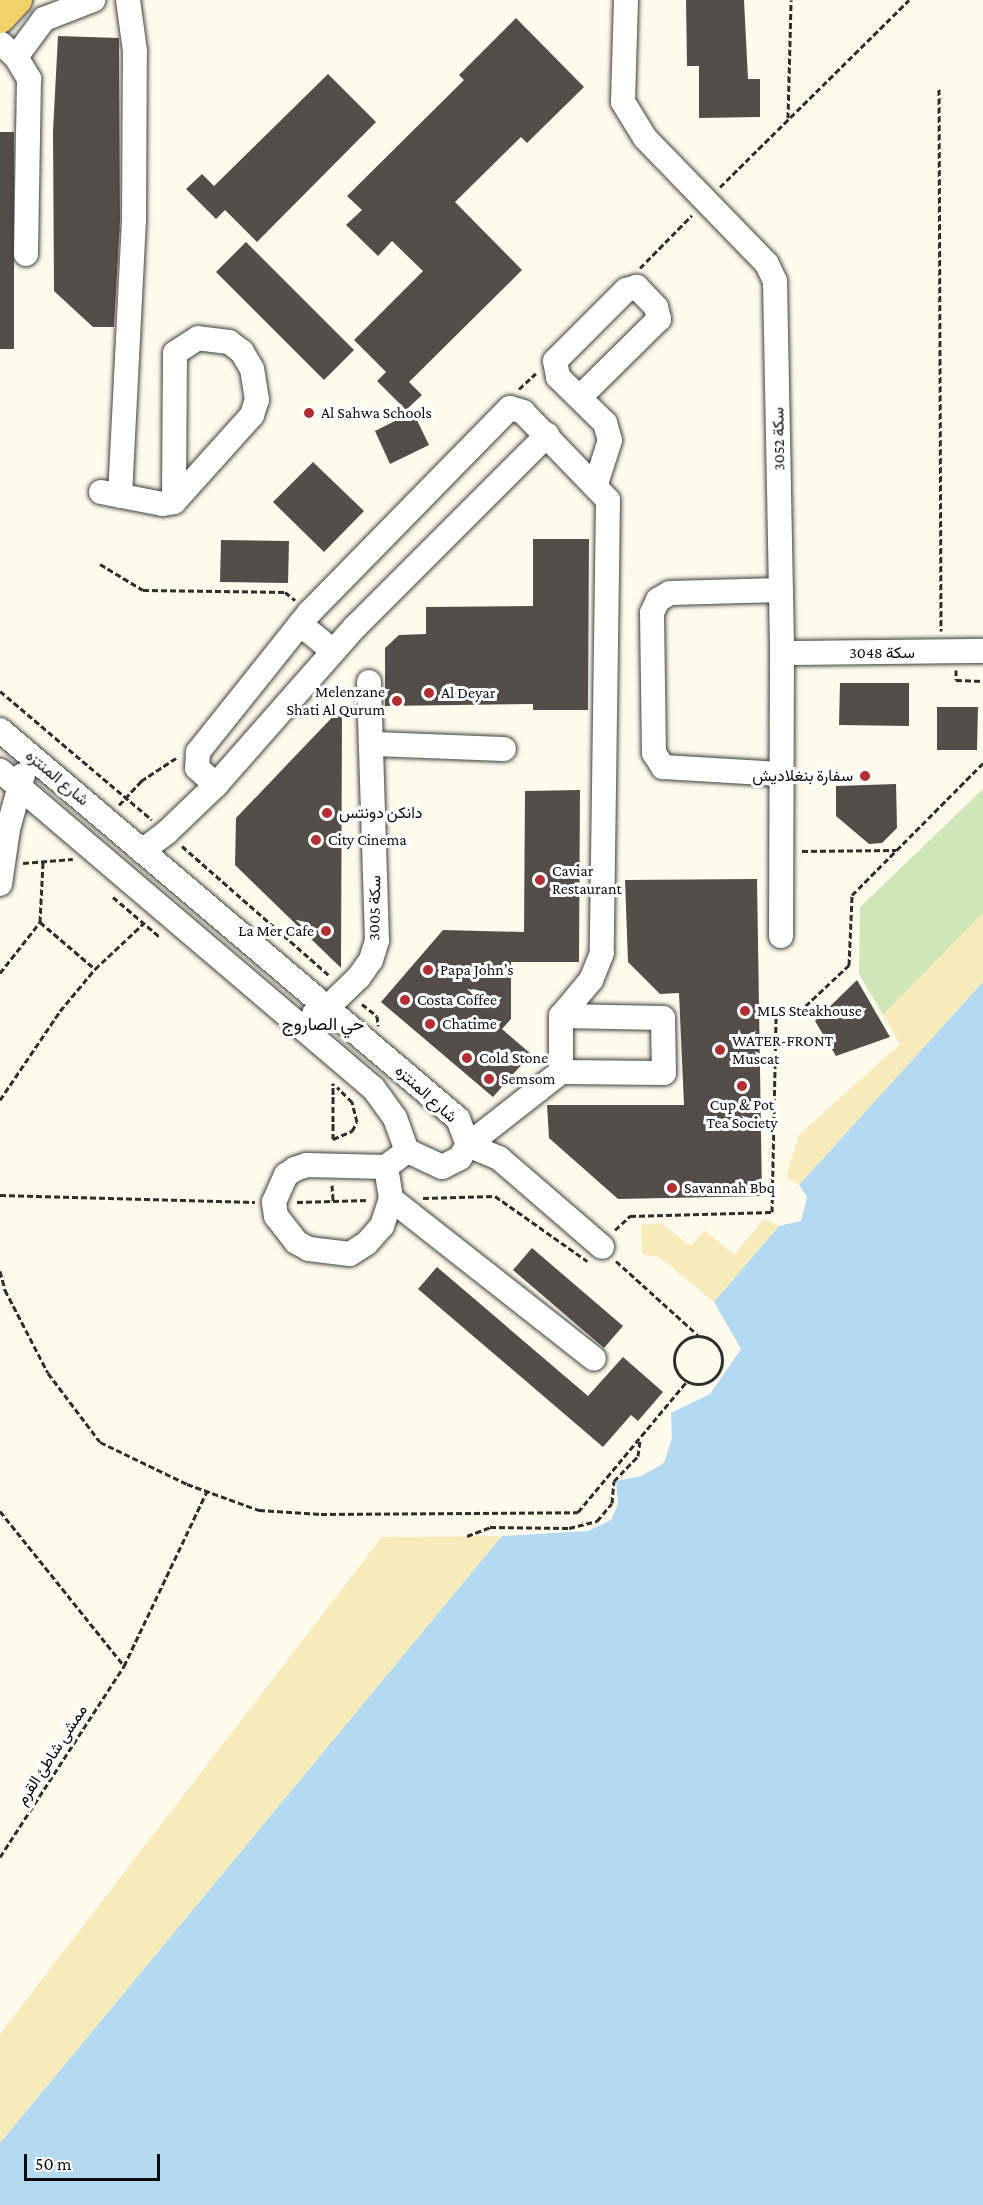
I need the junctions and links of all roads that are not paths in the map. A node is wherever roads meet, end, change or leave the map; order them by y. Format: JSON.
{"nodes":[{"id":1,"x":17,"y":0,"type":"edge"},
{"id":2,"x":93,"y":0,"type":"edge"},
{"id":3,"x":128,"y":0,"type":"edge"},
{"id":4,"x":626,"y":0,"type":"edge"},
{"id":5,"x":0,"y":18,"type":"edge"},
{"id":6,"x":8,"y":50,"type":"edge"},
{"id":7,"x":26,"y":254,"type":"dead end"},
{"id":8,"x":580,"y":397,"type":"junction"},
{"id":9,"x":547,"y":435,"type":"junction"},
{"id":10,"x":596,"y":484,"type":"junction"},
{"id":11,"x":174,"y":502,"type":"junction"},
{"id":12,"x":781,"y":590,"type":"junction"},
{"id":13,"x":299,"y":613,"type":"junction"},
{"id":14,"x":333,"y":651,"type":"junction"},
{"id":15,"x":983,"y":651,"type":"edge"},
{"id":16,"x":782,"y":653,"type":"junction"},
{"id":17,"x":369,"y":682,"type":"dead end"},
{"id":18,"x":0,"y":729,"type":"edge"},
{"id":19,"x":374,"y":744,"type":"junction"},
{"id":20,"x":504,"y":749,"type":"dead end"},
{"id":21,"x":27,"y":752,"type":"junction"},
{"id":22,"x":781,"y":774,"type":"junction"},
{"id":23,"x":9,"y":778,"type":"edge"},
{"id":24,"x":216,"y":785,"type":"junction"},
{"id":25,"x":142,"y":850,"type":"junction"},
{"id":26,"x":2,"y":874,"type":"edge"},
{"id":27,"x":781,"y":936,"type":"dead end"},
{"id":28,"x":255,"y":948,"type":"junction"},
{"id":29,"x":236,"y":971,"type":"junction"},
{"id":30,"x":327,"y":1008,"type":"junction"},
{"id":31,"x":561,"y":1016,"type":"junction"},
{"id":32,"x":295,"y":1022,"type":"junction"},
{"id":33,"x":561,"y":1072,"type":"junction"},
{"id":34,"x":468,"y":1145,"type":"junction"},
{"id":35,"x":407,"y":1151,"type":"junction"},
{"id":36,"x":386,"y":1167,"type":"junction"},
{"id":37,"x":392,"y":1199,"type":"junction"},
{"id":38,"x":602,"y":1247,"type":"road end"},
{"id":39,"x":594,"y":1359,"type":"dead end"}],
"edges":[{"from":1,"to":5,"type":"main road"},
{"from":2,"to":6,"type":"street"},
{"from":3,"to":11,"type":"street"},
{"from":4,"to":12,"type":"street","name":"سكة 3052"},
{"from":6,"to":7,"type":"street"},
{"from":8,"to":8,"type":"street"},
{"from":8,"to":10,"type":"street"},
{"from":9,"to":10,"type":"street"},
{"from":9,"to":13,"type":"street"},
{"from":9,"to":14,"type":"street"},
{"from":10,"to":31,"type":"street"},
{"from":11,"to":11,"type":"street"},
{"from":12,"to":16,"type":"street","name":"سكة 3052"},
{"from":12,"to":22,"type":"street"},
{"from":13,"to":14,"type":"street"},
{"from":13,"to":24,"type":"street"},
{"from":14,"to":24,"type":"street"},
{"from":15,"to":16,"type":"street","name":"سكة 3048"},
{"from":16,"to":22,"type":"street","name":"سكة 3052"},
{"from":17,"to":19,"type":"street","name":"سكة 3005"},
{"from":18,"to":21,"type":"street","name":"شارع المنتزه"},
{"from":19,"to":20,"type":"street"},
{"from":19,"to":30,"type":"street","name":"سكة 3005"},
{"from":21,"to":23,"type":"street"},
{"from":21,"to":25,"type":"street","name":"شارع المنتزه"},
{"from":22,"to":27,"type":"street","name":"سكة 3052"},
{"from":23,"to":26,"type":"street"},
{"from":23,"to":29,"type":"street","name":"شارع المنتزه"},
{"from":24,"to":25,"type":"street"},
{"from":25,"to":28,"type":"street","name":"شارع المنتزه"},
{"from":28,"to":29,"type":"street"},
{"from":28,"to":30,"type":"street","name":"شارع المنتزه"},
{"from":29,"to":32,"type":"street","name":"شارع المنتزه"},
{"from":30,"to":32,"type":"street","name":"سكة 3005"},
{"from":30,"to":34,"type":"street","name":"شارع المنتزه"},
{"from":31,"to":33,"type":"street"},
{"from":31,"to":33,"type":"street"},
{"from":32,"to":35,"type":"street","name":"شارع المنتزه"},
{"from":33,"to":34,"type":"street"},
{"from":34,"to":35,"type":"street"},
{"from":34,"to":38,"type":"street"},
{"from":35,"to":36,"type":"street"},
{"from":36,"to":37,"type":"street"},
{"from":36,"to":37,"type":"street"},
{"from":37,"to":39,"type":"street"}]}
